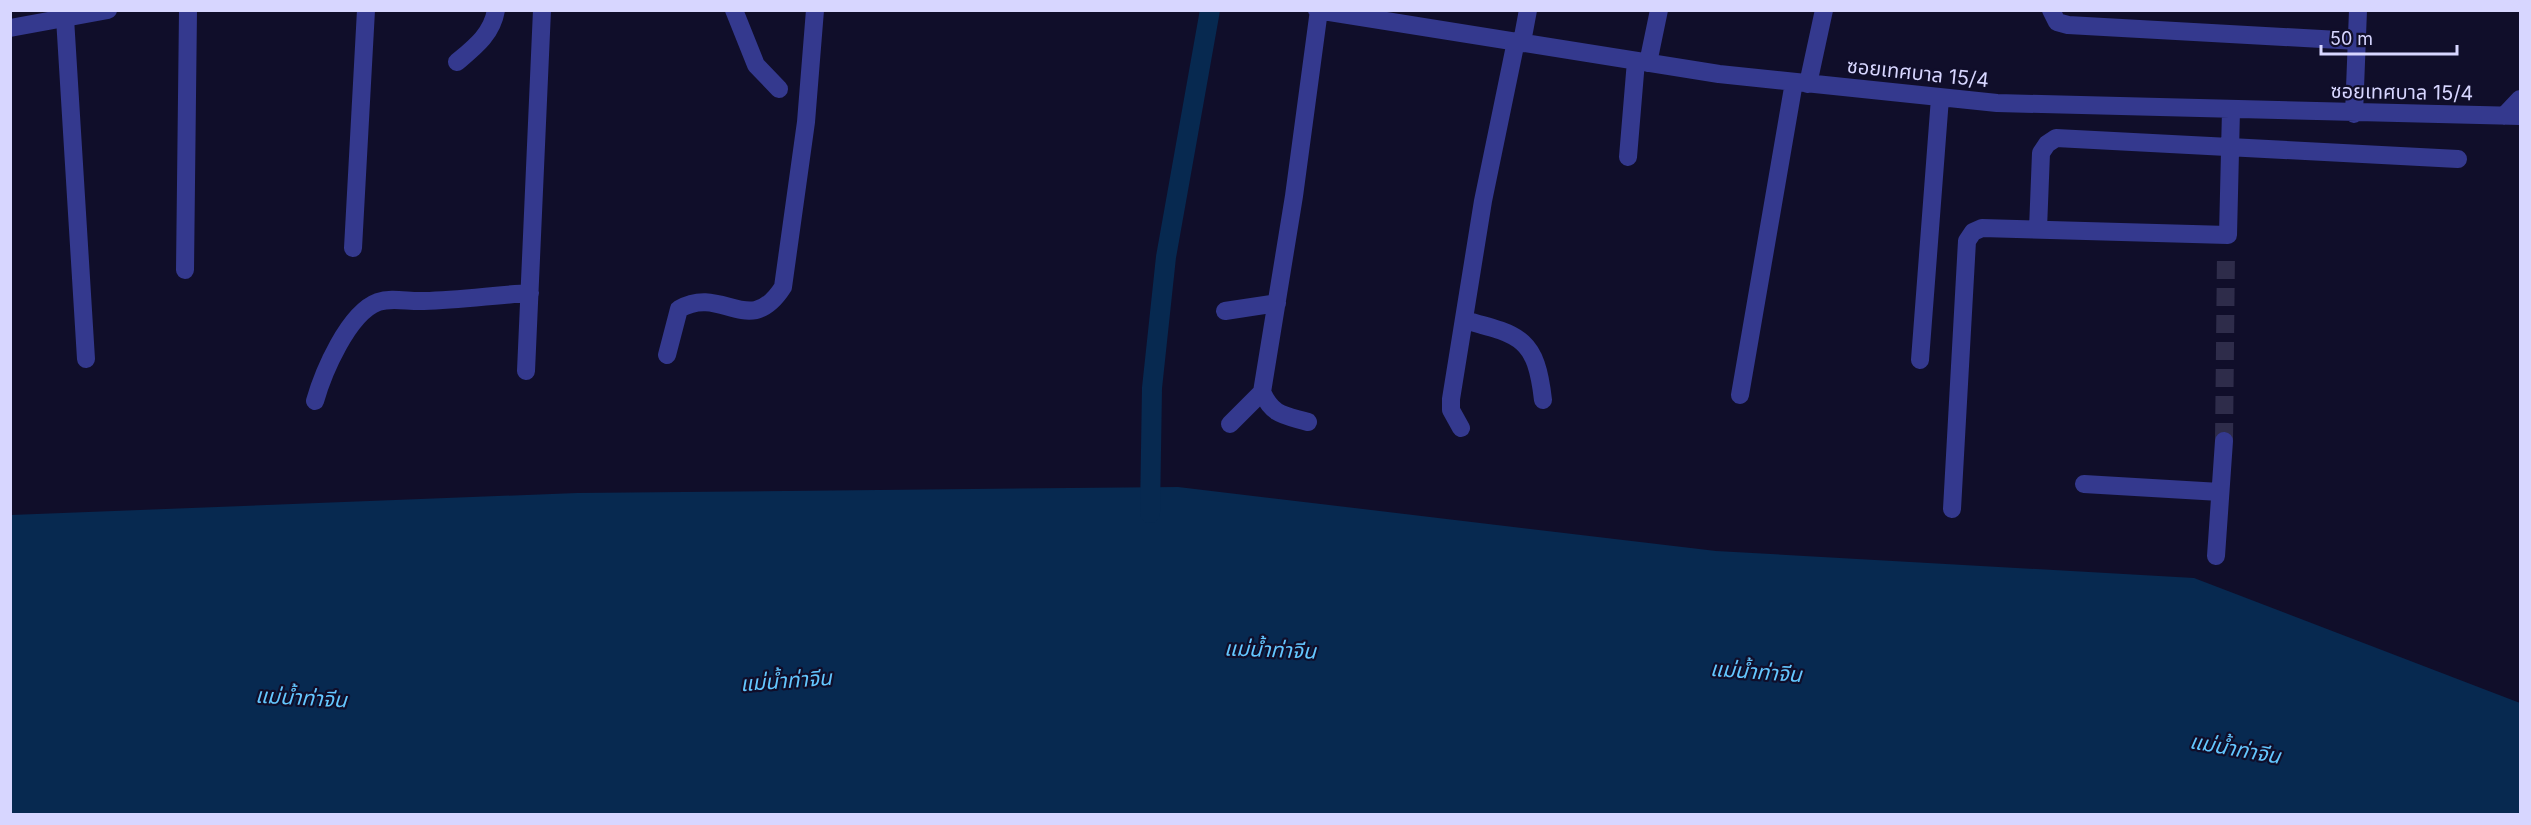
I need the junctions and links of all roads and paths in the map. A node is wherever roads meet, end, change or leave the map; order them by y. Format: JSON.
{"nodes":[{"id":1,"x":108,"y":10,"type":"edge"},
{"id":2,"x":188,"y":10,"type":"edge"},
{"id":3,"x":366,"y":10,"type":"edge"},
{"id":4,"x":496,"y":10,"type":"edge"},
{"id":5,"x":542,"y":10,"type":"edge"},
{"id":6,"x":734,"y":10,"type":"edge"},
{"id":7,"x":815,"y":10,"type":"edge"},
{"id":8,"x":1528,"y":10,"type":"edge"},
{"id":9,"x":1659,"y":10,"type":"edge"},
{"id":10,"x":1824,"y":10,"type":"edge"},
{"id":11,"x":2051,"y":10,"type":"edge"},
{"id":12,"x":2358,"y":10,"type":"edge"},
{"id":13,"x":1318,"y":11,"type":"edge"},
{"id":14,"x":65,"y":18,"type":"junction"},
{"id":15,"x":17,"y":21,"type":"edge"},
{"id":16,"x":2357,"y":40,"type":"junction"},
{"id":17,"x":1519,"y":41,"type":"junction"},
{"id":18,"x":457,"y":62,"type":"dead end"},
{"id":19,"x":1642,"y":62,"type":"junction"},
{"id":20,"x":1801,"y":83,"type":"junction"},
{"id":21,"x":779,"y":89,"type":"dead end"},
{"id":22,"x":1940,"y":98,"type":"junction"},
{"id":23,"x":2520,"y":99,"type":"edge"},
{"id":24,"x":2231,"y":110,"type":"junction"},
{"id":25,"x":2354,"y":114,"type":"junction"},
{"id":26,"x":2512,"y":116,"type":"edge"},
{"id":27,"x":2230,"y":147,"type":"junction"},
{"id":28,"x":1628,"y":157,"type":"dead end"},
{"id":29,"x":2458,"y":159,"type":"dead end"},
{"id":30,"x":2038,"y":229,"type":"junction"},
{"id":31,"x":353,"y":248,"type":"dead end"},
{"id":32,"x":185,"y":270,"type":"dead end"},
{"id":33,"x":530,"y":293,"type":"junction"},
{"id":34,"x":1277,"y":303,"type":"junction"},
{"id":35,"x":1225,"y":311,"type":"dead end"},
{"id":36,"x":1464,"y":320,"type":"junction"},
{"id":37,"x":667,"y":355,"type":"dead end"},
{"id":38,"x":86,"y":359,"type":"dead end"},
{"id":39,"x":1920,"y":360,"type":"dead end"},
{"id":40,"x":526,"y":370,"type":"dead end"},
{"id":41,"x":1262,"y":392,"type":"junction"},
{"id":42,"x":1740,"y":395,"type":"dead end"},
{"id":43,"x":1544,"y":400,"type":"dead end"},
{"id":44,"x":315,"y":401,"type":"dead end"},
{"id":45,"x":1308,"y":422,"type":"dead end"},
{"id":46,"x":1230,"y":424,"type":"dead end"},
{"id":47,"x":1461,"y":428,"type":"dead end"},
{"id":48,"x":2224,"y":441,"type":"tunnel mouth"},
{"id":49,"x":2084,"y":484,"type":"dead end"},
{"id":50,"x":2220,"y":492,"type":"junction"},
{"id":51,"x":1952,"y":509,"type":"dead end"},
{"id":52,"x":2216,"y":556,"type":"dead end"}],
"edges":[{"from":1,"to":14,"type":"street"},
{"from":2,"to":32,"type":"street"},
{"from":3,"to":31,"type":"street"},
{"from":4,"to":18,"type":"street"},
{"from":5,"to":33,"type":"street"},
{"from":6,"to":21,"type":"street"},
{"from":7,"to":37,"type":"street"},
{"from":8,"to":17,"type":"street"},
{"from":9,"to":19,"type":"street"},
{"from":10,"to":20,"type":"street"},
{"from":11,"to":16,"type":"street"},
{"from":12,"to":16,"type":"street"},
{"from":13,"to":17,"type":"street","name":"ซอยเทศบาล 15/4"},
{"from":13,"to":34,"type":"street"},
{"from":14,"to":15,"type":"street"},
{"from":14,"to":38,"type":"street"},
{"from":16,"to":25,"type":"street"},
{"from":17,"to":19,"type":"street","name":"ซอยเทศบาล 15/4"},
{"from":17,"to":36,"type":"street"},
{"from":19,"to":20,"type":"street","name":"ซอยเทศบาล 15/4"},
{"from":19,"to":28,"type":"street"},
{"from":20,"to":22,"type":"street","name":"ซอยเทศบาล 15/4"},
{"from":20,"to":42,"type":"street"},
{"from":22,"to":24,"type":"street","name":"ซอยเทศบาล 15/4"},
{"from":22,"to":39,"type":"street"},
{"from":23,"to":26,"type":"street"},
{"from":24,"to":25,"type":"street","name":"ซอยเทศบาล 15/4"},
{"from":24,"to":27,"type":"street"},
{"from":25,"to":26,"type":"street","name":"ซอยเทศบาล 15/4"},
{"from":27,"to":29,"type":"street"},
{"from":27,"to":30,"type":"street"},
{"from":27,"to":30,"type":"street"},
{"from":30,"to":51,"type":"street"},
{"from":33,"to":40,"type":"street"},
{"from":33,"to":44,"type":"street"},
{"from":34,"to":35,"type":"street"},
{"from":34,"to":41,"type":"street"},
{"from":36,"to":43,"type":"street"},
{"from":36,"to":47,"type":"street"},
{"from":41,"to":45,"type":"street"},
{"from":41,"to":46,"type":"street"},
{"from":48,"to":50,"type":"street"},
{"from":49,"to":50,"type":"street"},
{"from":50,"to":52,"type":"street"}]}
